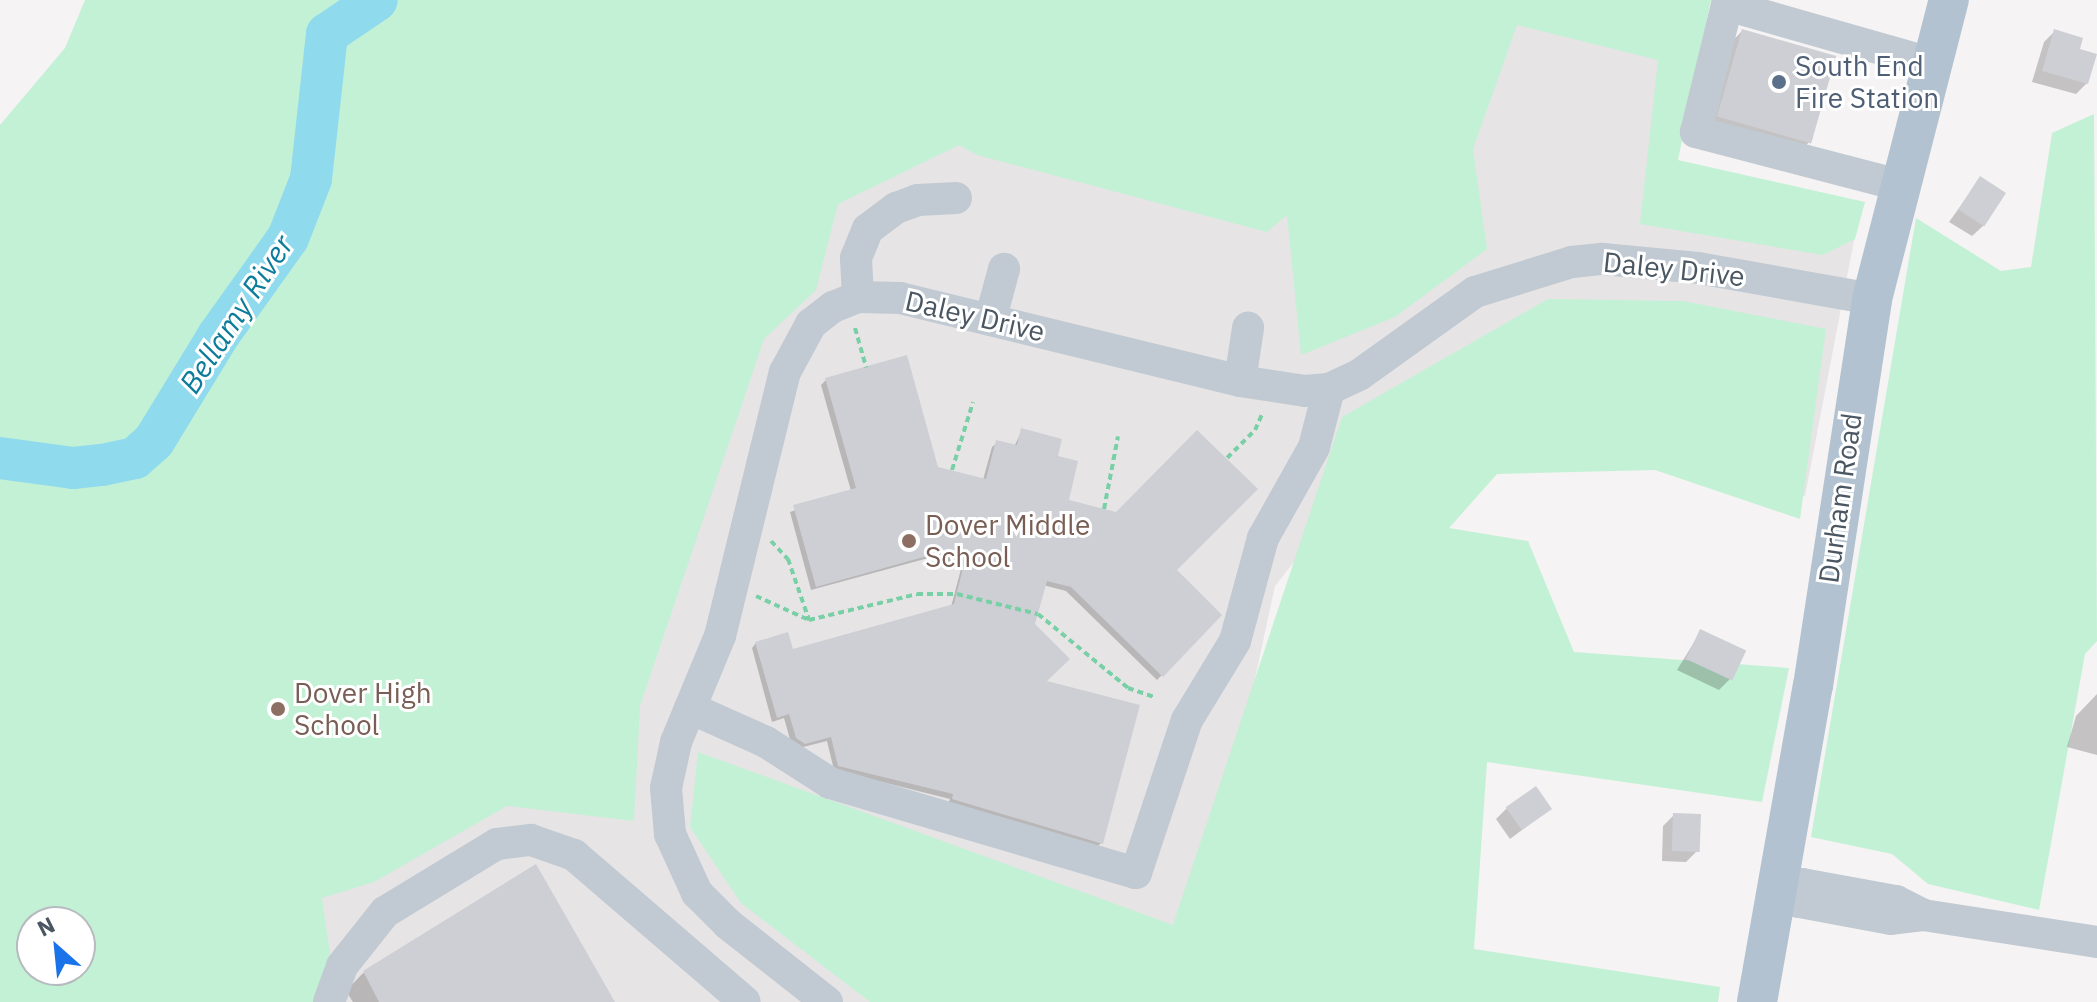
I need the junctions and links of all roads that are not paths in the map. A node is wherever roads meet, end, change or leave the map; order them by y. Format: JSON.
{"nodes":[{"id":1,"x":1949,"y":0,"type":"edge"},
{"id":2,"x":1931,"y":63,"type":"junction"},
{"id":3,"x":1899,"y":185,"type":"junction"},
{"id":4,"x":956,"y":198,"type":"dead end"},
{"id":5,"x":1004,"y":269,"type":"dead end"},
{"id":6,"x":1872,"y":299,"type":"junction"},
{"id":7,"x":855,"y":307,"type":"junction"},
{"id":8,"x":991,"y":317,"type":"junction"},
{"id":9,"x":1248,"y":328,"type":"dead end"},
{"id":10,"x":1240,"y":381,"type":"junction"},
{"id":11,"x":1329,"y":389,"type":"junction"},
{"id":12,"x":690,"y":708,"type":"junction"},
{"id":13,"x":1779,"y":886,"type":"junction"},
{"id":14,"x":2097,"y":942,"type":"edge"},
{"id":15,"x":329,"y":1002,"type":"edge"},
{"id":16,"x":745,"y":1002,"type":"edge"},
{"id":17,"x":827,"y":1002,"type":"edge"},
{"id":18,"x":1757,"y":1002,"type":"edge"}],
"edges":[{"from":1,"to":2,"type":"main road","name":"Durham Road"},
{"from":2,"to":3,"type":"main road","name":"Durham Road"},
{"from":2,"to":3,"type":"street"},
{"from":3,"to":6,"type":"main road","name":"Durham Road"},
{"from":4,"to":7,"type":"street"},
{"from":5,"to":8,"type":"street"},
{"from":6,"to":11,"type":"street","name":"Daley Drive"},
{"from":6,"to":13,"type":"main road","name":"Durham Road"},
{"from":7,"to":8,"type":"street","name":"Daley Drive"},
{"from":7,"to":12,"type":"street"},
{"from":8,"to":10,"type":"street","name":"Daley Drive"},
{"from":9,"to":10,"type":"street"},
{"from":10,"to":11,"type":"street","name":"Daley Drive"},
{"from":11,"to":12,"type":"street"},
{"from":12,"to":17,"type":"street"},
{"from":13,"to":14,"type":"street"},
{"from":13,"to":18,"type":"main road","name":"Durham Road"},
{"from":15,"to":16,"type":"street"}]}
